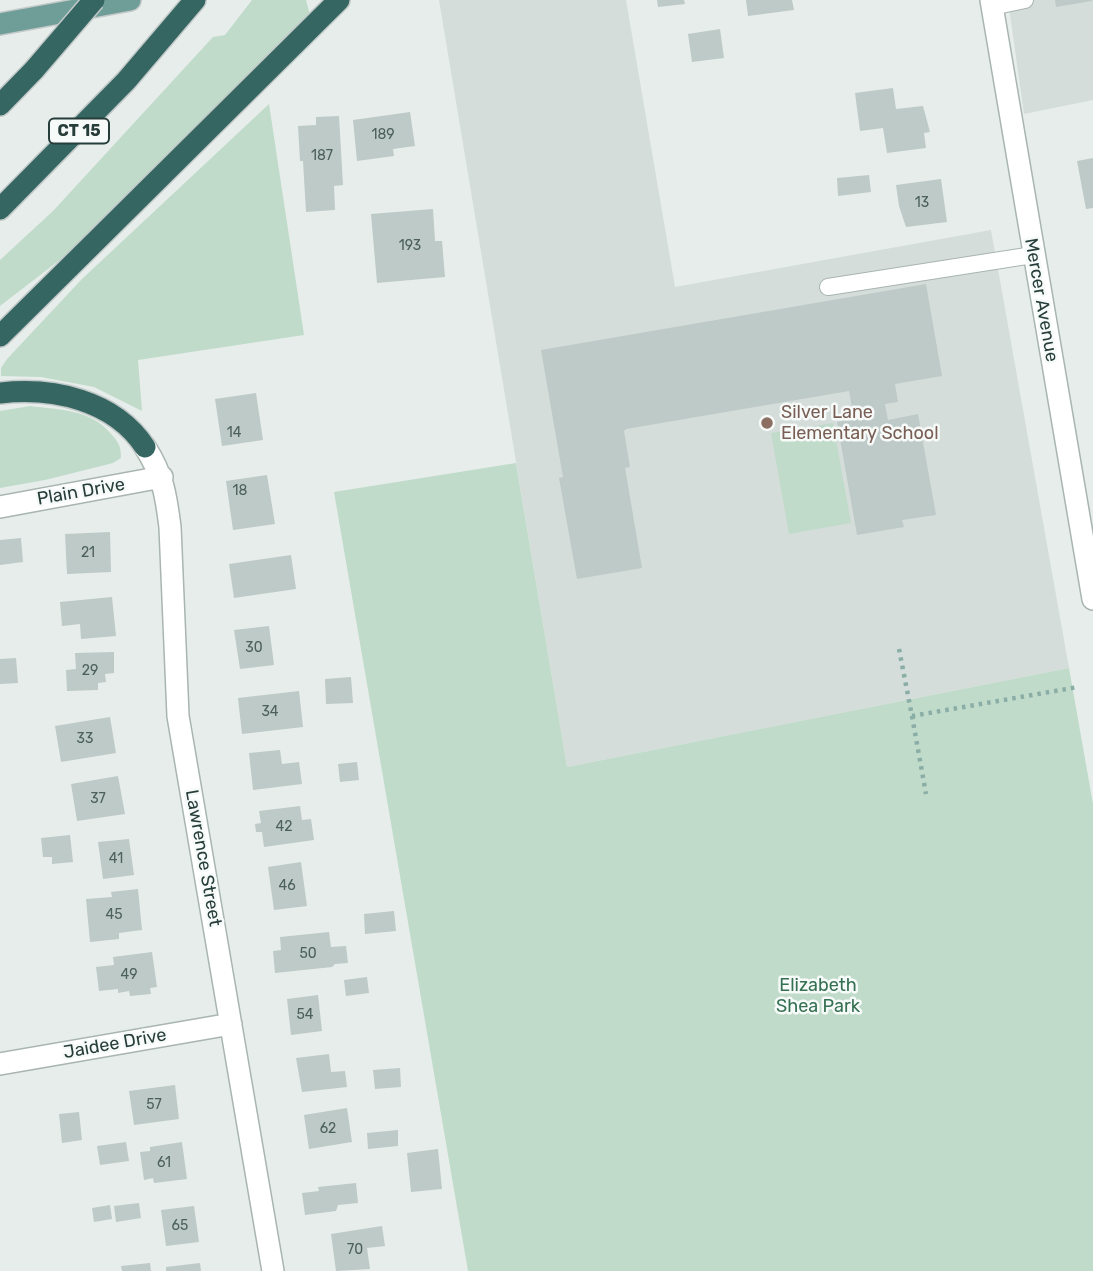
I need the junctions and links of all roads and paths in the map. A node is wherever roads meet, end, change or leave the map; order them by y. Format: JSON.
{"nodes":[{"id":1,"x":94,"y":0,"type":"edge"},
{"id":2,"x":130,"y":0,"type":"edge"},
{"id":3,"x":195,"y":0,"type":"edge"},
{"id":4,"x":339,"y":0,"type":"edge"},
{"id":5,"x":1025,"y":0,"type":"edge"},
{"id":6,"x":992,"y":4,"type":"edge"},
{"id":7,"x":0,"y":24,"type":"edge"},
{"id":8,"x":0,"y":105,"type":"edge"},
{"id":9,"x":0,"y":209,"type":"edge"},
{"id":10,"x":1033,"y":255,"type":"junction"},
{"id":11,"x":828,"y":287,"type":"dead end"},
{"id":12,"x":0,"y":336,"type":"edge"},
{"id":13,"x":0,"y":393,"type":"edge"},
{"id":14,"x":145,"y":447,"type":"joint"},
{"id":15,"x":162,"y":477,"type":"junction"},
{"id":16,"x":0,"y":507,"type":"edge"},
{"id":17,"x":1093,"y":599,"type":"edge"},
{"id":18,"x":899,"y":649,"type":"dead end"},
{"id":19,"x":1078,"y":687,"type":"dead end"},
{"id":20,"x":912,"y":716,"type":"junction"},
{"id":21,"x":926,"y":794,"type":"dead end"},
{"id":22,"x":231,"y":1024,"type":"junction"},
{"id":23,"x":0,"y":1064,"type":"edge"},
{"id":24,"x":273,"y":1271,"type":"edge"}],
"edges":[{"from":1,"to":8,"type":"highway","bridge":true},
{"from":2,"to":7,"type":"main road"},
{"from":3,"to":9,"type":"highway","number":"CT 15"},
{"from":4,"to":12,"type":"highway"},
{"from":5,"to":6,"type":"lane"},
{"from":6,"to":10,"type":"street","name":"Mercer Avenue"},
{"from":10,"to":11,"type":"lane"},
{"from":10,"to":17,"type":"street","name":"Mercer Avenue"},
{"from":13,"to":14,"type":"highway"},
{"from":14,"to":15,"type":"street","name":"Lawrence Street"},
{"from":15,"to":16,"type":"street","name":"Plain Drive"},
{"from":15,"to":22,"type":"street","name":"Lawrence Street"},
{"from":18,"to":20,"type":"path"},
{"from":19,"to":20,"type":"path"},
{"from":20,"to":21,"type":"path"},
{"from":22,"to":23,"type":"street","name":"Jaidee Drive"},
{"from":22,"to":24,"type":"street","name":"Lawrence Street"}]}
